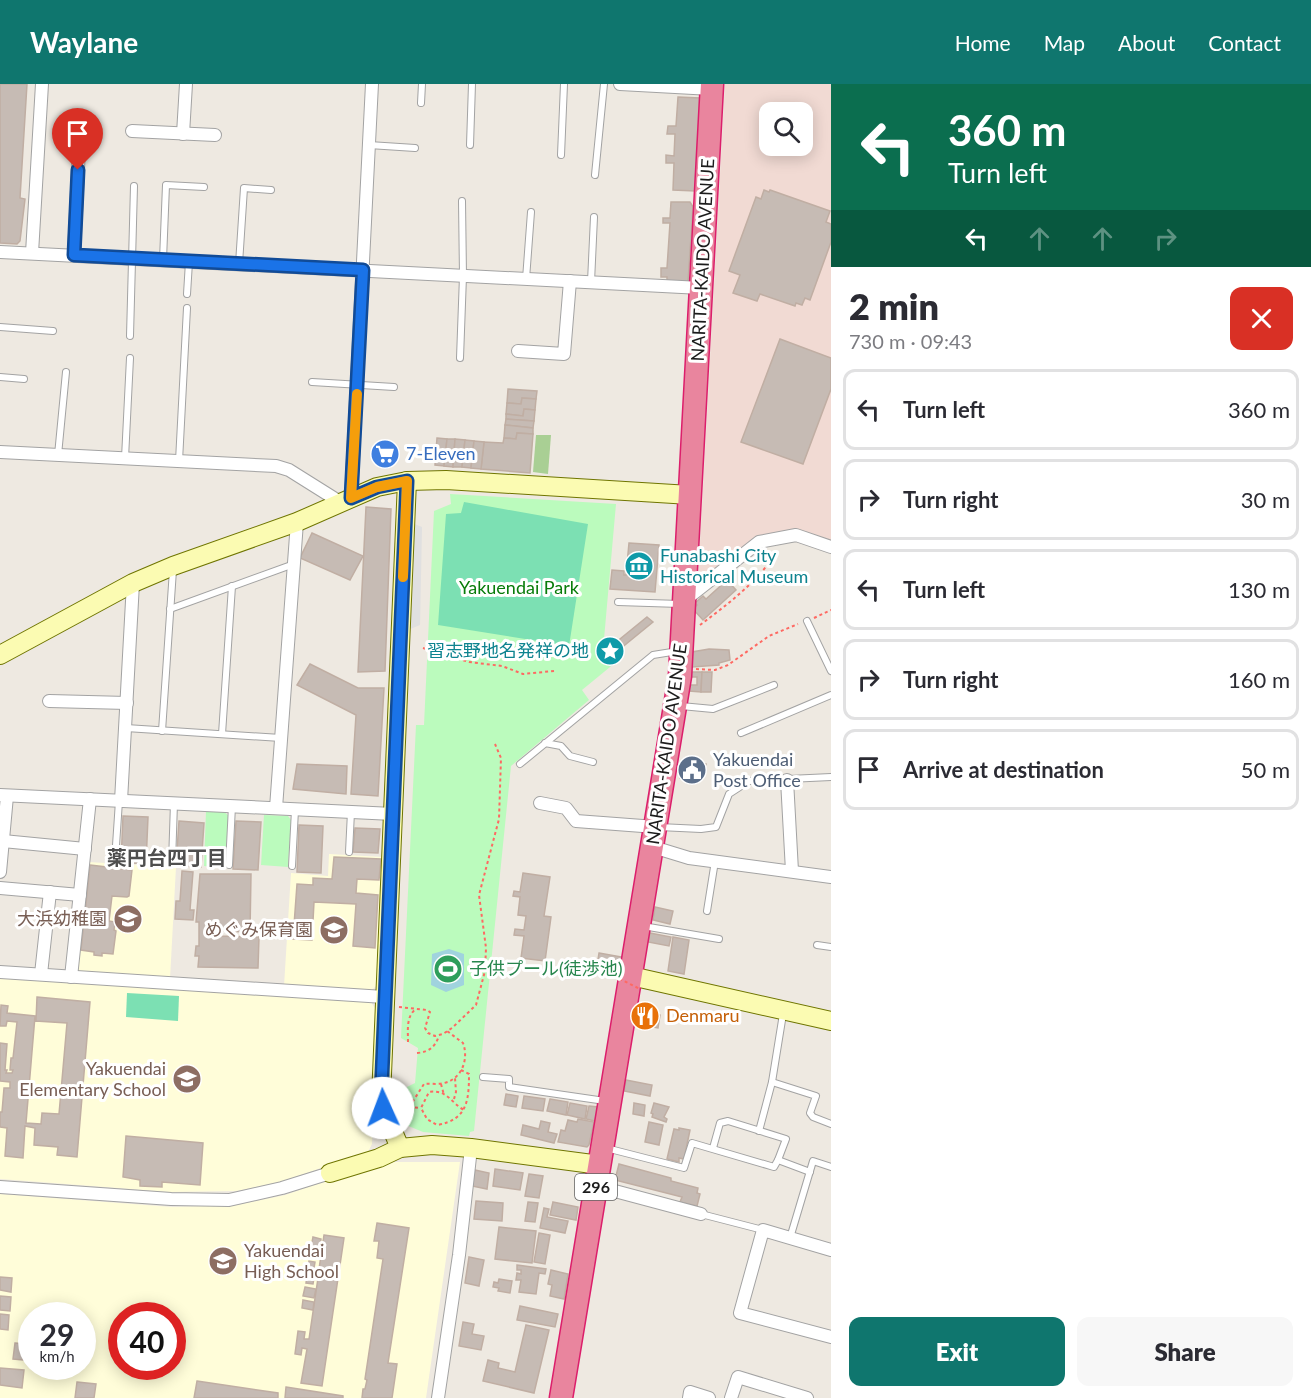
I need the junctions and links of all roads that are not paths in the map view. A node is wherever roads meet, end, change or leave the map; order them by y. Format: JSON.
{"nodes":[{"id":1,"x":42,"y":84,"type":"edge"},
{"id":2,"x":186,"y":84,"type":"edge"},
{"id":3,"x":372,"y":84,"type":"edge"},
{"id":4,"x":422,"y":84,"type":"edge"},
{"id":5,"x":472,"y":84,"type":"edge"},
{"id":6,"x":564,"y":84,"type":"edge"},
{"id":7,"x":604,"y":84,"type":"edge"},
{"id":8,"x":620,"y":84,"type":"edge"},
{"id":9,"x":712,"y":86,"type":"edge"},
{"id":10,"x":421,"y":103,"type":"dead end"},
{"id":11,"x":80,"y":127,"type":"dead end"},
{"id":12,"x":132,"y":131,"type":"dead end"},
{"id":13,"x":183,"y":134,"type":"junction"},
{"id":14,"x":215,"y":135,"type":"dead end"},
{"id":15,"x":470,"y":145,"type":"dead end"},
{"id":16,"x":369,"y":146,"type":"junction"},
{"id":17,"x":415,"y":148,"type":"dead end"},
{"id":18,"x":561,"y":155,"type":"dead end"},
{"id":19,"x":596,"y":175,"type":"dead end"},
{"id":20,"x":134,"y":186,"type":"dead end"},
{"id":21,"x":204,"y":187,"type":"dead end"},
{"id":22,"x":271,"y":190,"type":"dead end"},
{"id":23,"x":462,"y":201,"type":"dead end"},
{"id":24,"x":531,"y":212,"type":"dead end"},
{"id":25,"x":594,"y":217,"type":"dead end"},
{"id":26,"x":0,"y":252,"type":"edge"},
{"id":27,"x":32,"y":253,"type":"junction"},
{"id":28,"x":74,"y":255,"type":"junction"},
{"id":29,"x":131,"y":258,"type":"junction"},
{"id":30,"x":163,"y":260,"type":"junction"},
{"id":31,"x":189,"y":261,"type":"junction"},
{"id":32,"x":239,"y":264,"type":"junction"},
{"id":33,"x":363,"y":270,"type":"junction"},
{"id":34,"x":463,"y":276,"type":"junction"},
{"id":35,"x":526,"y":279,"type":"junction"},
{"id":36,"x":570,"y":281,"type":"junction"},
{"id":37,"x":591,"y":282,"type":"junction"},
{"id":38,"x":701,"y":288,"type":"junction"},
{"id":39,"x":188,"y":294,"type":"dead end"},
{"id":40,"x":187,"y":308,"type":"dead end"},
{"id":41,"x":0,"y":327,"type":"edge"},
{"id":42,"x":53,"y":331,"type":"dead end"},
{"id":43,"x":129,"y":336,"type":"dead end"},
{"id":44,"x":518,"y":351,"type":"dead end"},
{"id":45,"x":130,"y":358,"type":"dead end"},
{"id":46,"x":460,"y":358,"type":"dead end"},
{"id":47,"x":66,"y":372,"type":"dead end"},
{"id":48,"x":0,"y":377,"type":"edge"},
{"id":49,"x":24,"y":379,"type":"dead end"},
{"id":50,"x":312,"y":382,"type":"dead end"},
{"id":51,"x":357,"y":385,"type":"junction"},
{"id":52,"x":394,"y":387,"type":"dead end"},
{"id":53,"x":0,"y":452,"type":"edge"},
{"id":54,"x":58,"y":455,"type":"junction"},
{"id":55,"x":125,"y":458,"type":"junction"},
{"id":56,"x":179,"y":461,"type":"junction"},
{"id":57,"x":407,"y":481,"type":"junction"},
{"id":58,"x":690,"y":495,"type":"junction"},
{"id":59,"x":346,"y":500,"type":"junction"},
{"id":60,"x":297,"y":522,"type":"junction"},
{"id":61,"x":831,"y":548,"type":"edge"},
{"id":62,"x":294,"y":564,"type":"junction"},
{"id":63,"x":174,"y":566,"type":"junction"},
{"id":64,"x":133,"y":583,"type":"junction"},
{"id":65,"x":232,"y":586,"type":"junction"},
{"id":66,"x":618,"y":602,"type":"dead end"},
{"id":67,"x":685,"y":602,"type":"junction"},
{"id":68,"x":170,"y":609,"type":"junction"},
{"id":69,"x":807,"y":621,"type":"road end"},
{"id":70,"x":0,"y":655,"type":"edge"},
{"id":71,"x":685,"y":660,"type":"junction"},
{"id":72,"x":831,"y":671,"type":"edge"},
{"id":73,"x":774,"y":685,"type":"dead end"},
{"id":74,"x":831,"y":695,"type":"edge"},
{"id":75,"x":49,"y":701,"type":"dead end"},
{"id":76,"x":127,"y":703,"type":"junction"},
{"id":77,"x":676,"y":705,"type":"junction"},
{"id":78,"x":126,"y":728,"type":"junction"},
{"id":79,"x":162,"y":731,"type":"junction"},
{"id":80,"x":741,"y":733,"type":"dead end"},
{"id":81,"x":222,"y":734,"type":"junction"},
{"id":82,"x":281,"y":738,"type":"junction"},
{"id":83,"x":545,"y":743,"type":"junction"},
{"id":84,"x":593,"y":762,"type":"dead end"},
{"id":85,"x":520,"y":764,"type":"dead end"},
{"id":86,"x":831,"y":777,"type":"edge"},
{"id":87,"x":787,"y":780,"type":"junction"},
{"id":88,"x":4,"y":796,"type":"edge"},
{"id":89,"x":90,"y":799,"type":"junction"},
{"id":90,"x":120,"y":801,"type":"junction"},
{"id":91,"x":174,"y":803,"type":"junction"},
{"id":92,"x":540,"y":803,"type":"dead end"},
{"id":93,"x":232,"y":806,"type":"junction"},
{"id":94,"x":276,"y":808,"type":"junction"},
{"id":95,"x":295,"y":809,"type":"junction"},
{"id":96,"x":351,"y":812,"type":"junction"},
{"id":97,"x":393,"y":814,"type":"junction"},
{"id":98,"x":654,"y":837,"type":"junction"},
{"id":99,"x":3,"y":841,"type":"junction"},
{"id":100,"x":85,"y":849,"type":"junction"},
{"id":101,"x":349,"y":852,"type":"dead end"},
{"id":102,"x":115,"y":860,"type":"dead end"},
{"id":103,"x":715,"y":861,"type":"junction"},
{"id":104,"x":172,"y":862,"type":"dead end"},
{"id":105,"x":229,"y":865,"type":"dead end"},
{"id":106,"x":292,"y":866,"type":"dead end"},
{"id":107,"x":792,"y":871,"type":"junction"},
{"id":108,"x":0,"y":872,"type":"edge"},
{"id":109,"x":831,"y":877,"type":"edge"},
{"id":110,"x":0,"y":888,"type":"edge"},
{"id":111,"x":50,"y":892,"type":"junction"},
{"id":112,"x":80,"y":895,"type":"junction"},
{"id":113,"x":707,"y":911,"type":"dead end"},
{"id":114,"x":640,"y":925,"type":"junction"},
{"id":115,"x":719,"y":939,"type":"dead end"},
{"id":116,"x":817,"y":945,"type":"dead end"},
{"id":117,"x":831,"y":947,"type":"edge"},
{"id":118,"x":0,"y":972,"type":"edge"},
{"id":119,"x":40,"y":975,"type":"junction"},
{"id":120,"x":71,"y":977,"type":"junction"},
{"id":121,"x":636,"y":982,"type":"junction"},
{"id":122,"x":390,"y":1002,"type":"junction"},
{"id":123,"x":784,"y":1011,"type":"junction"},
{"id":124,"x":831,"y":1021,"type":"edge"},
{"id":125,"x":483,"y":1077,"type":"dead end"},
{"id":126,"x":772,"y":1082,"type":"junction"},
{"id":127,"x":610,"y":1102,"type":"junction"},
{"id":128,"x":831,"y":1124,"type":"edge"},
{"id":129,"x":759,"y":1131,"type":"junction"},
{"id":130,"x":400,"y":1148,"type":"junction"},
{"id":131,"x":471,"y":1148,"type":"junction"},
{"id":132,"x":713,"y":1148,"type":"junction"},
{"id":133,"x":778,"y":1160,"type":"junction"},
{"id":134,"x":599,"y":1166,"type":"junction"},
{"id":135,"x":831,"y":1167,"type":"edge"},
{"id":136,"x":810,"y":1172,"type":"junction"},
{"id":137,"x":330,"y":1173,"type":"joint"},
{"id":138,"x":0,"y":1187,"type":"edge"},
{"id":139,"x":701,"y":1214,"type":"joint"},
{"id":140,"x":763,"y":1230,"type":"junction"},
{"id":141,"x":790,"y":1238,"type":"junction"},
{"id":142,"x":831,"y":1250,"type":"edge"},
{"id":143,"x":831,"y":1337,"type":"edge"},
{"id":144,"x":438,"y":1398,"type":"edge"},
{"id":145,"x":561,"y":1398,"type":"edge"},
{"id":146,"x":689,"y":1398,"type":"edge"},
{"id":147,"x":709,"y":1398,"type":"edge"},
{"id":148,"x":731,"y":1398,"type":"edge"},
{"id":149,"x":807,"y":1398,"type":"edge"}],
"edges":[{"from":1,"to":27,"type":"street"},
{"from":2,"to":13,"type":"street"},
{"from":3,"to":16,"type":"street"},
{"from":4,"to":10,"type":"lane"},
{"from":5,"to":15,"type":"lane"},
{"from":6,"to":18,"type":"lane"},
{"from":7,"to":19,"type":"lane"},
{"from":8,"to":9,"type":"street"},
{"from":9,"to":38,"type":"highway","name":"NARITA-KAIDO AVENUE","number":"296"},
{"from":11,"to":28,"type":"street"},
{"from":12,"to":13,"type":"street"},
{"from":13,"to":14,"type":"street"},
{"from":16,"to":17,"type":"lane"},
{"from":16,"to":33,"type":"street"},
{"from":20,"to":29,"type":"lane"},
{"from":21,"to":30,"type":"lane"},
{"from":22,"to":32,"type":"lane"},
{"from":23,"to":34,"type":"lane"},
{"from":24,"to":35,"type":"lane"},
{"from":25,"to":37,"type":"lane"},
{"from":26,"to":27,"type":"street"},
{"from":27,"to":28,"type":"street"},
{"from":28,"to":29,"type":"street"},
{"from":29,"to":30,"type":"street"},
{"from":29,"to":43,"type":"lane"},
{"from":30,"to":31,"type":"street"},
{"from":31,"to":32,"type":"street"},
{"from":31,"to":39,"type":"lane"},
{"from":32,"to":33,"type":"street"},
{"from":33,"to":34,"type":"street"},
{"from":33,"to":51,"type":"street"},
{"from":34,"to":35,"type":"street"},
{"from":34,"to":46,"type":"lane"},
{"from":35,"to":36,"type":"street"},
{"from":36,"to":37,"type":"street"},
{"from":36,"to":44,"type":"street"},
{"from":37,"to":38,"type":"street"},
{"from":38,"to":58,"type":"highway","name":"NARITA-KAIDO AVENUE","number":"296"},
{"from":40,"to":56,"type":"lane"},
{"from":41,"to":42,"type":"lane"},
{"from":45,"to":55,"type":"lane"},
{"from":47,"to":54,"type":"lane"},
{"from":48,"to":49,"type":"lane"},
{"from":50,"to":51,"type":"lane"},
{"from":51,"to":52,"type":"lane"},
{"from":51,"to":59,"type":"street"},
{"from":53,"to":54,"type":"street"},
{"from":54,"to":55,"type":"street"},
{"from":55,"to":56,"type":"street"},
{"from":56,"to":59,"type":"street"},
{"from":57,"to":58,"type":"street"},
{"from":57,"to":59,"type":"street"},
{"from":57,"to":97,"type":"street"},
{"from":58,"to":67,"type":"highway","name":"NARITA-KAIDO AVENUE","number":"296"},
{"from":59,"to":60,"type":"street"},
{"from":60,"to":62,"type":"street"},
{"from":60,"to":63,"type":"street"},
{"from":61,"to":67,"type":"street"},
{"from":62,"to":65,"type":"lane"},
{"from":62,"to":82,"type":"street"},
{"from":63,"to":64,"type":"street"},
{"from":63,"to":68,"type":"lane"},
{"from":64,"to":70,"type":"street"},
{"from":64,"to":76,"type":"street"},
{"from":65,"to":68,"type":"lane"},
{"from":65,"to":81,"type":"lane"},
{"from":66,"to":67,"type":"lane"},
{"from":67,"to":71,"type":"highway","name":"NARITA-KAIDO AVENUE","number":"296"},
{"from":68,"to":79,"type":"lane"},
{"from":69,"to":72,"type":"lane"},
{"from":71,"to":77,"type":"highway","name":"NARITA-KAIDO AVENUE","number":"296"},
{"from":71,"to":83,"type":"lane"},
{"from":73,"to":77,"type":"lane"},
{"from":74,"to":80,"type":"lane"},
{"from":75,"to":76,"type":"street"},
{"from":76,"to":78,"type":"street"},
{"from":77,"to":98,"type":"highway","name":"NARITA-KAIDO AVENUE","number":"296"},
{"from":78,"to":79,"type":"lane"},
{"from":78,"to":90,"type":"street"},
{"from":79,"to":81,"type":"lane"},
{"from":81,"to":82,"type":"lane"},
{"from":82,"to":94,"type":"street"},
{"from":83,"to":84,"type":"lane"},
{"from":83,"to":85,"type":"lane"},
{"from":86,"to":87,"type":"lane"},
{"from":87,"to":98,"type":"lane"},
{"from":87,"to":107,"type":"street"},
{"from":88,"to":89,"type":"street"},
{"from":88,"to":99,"type":"street"},
{"from":89,"to":90,"type":"street"},
{"from":89,"to":100,"type":"street"},
{"from":90,"to":91,"type":"street"},
{"from":90,"to":102,"type":"lane"},
{"from":91,"to":93,"type":"street"},
{"from":91,"to":104,"type":"lane"},
{"from":92,"to":98,"type":"street"},
{"from":93,"to":94,"type":"street"},
{"from":93,"to":105,"type":"lane"},
{"from":94,"to":95,"type":"street"},
{"from":95,"to":96,"type":"street"},
{"from":95,"to":106,"type":"lane"},
{"from":96,"to":97,"type":"street"},
{"from":96,"to":101,"type":"lane"},
{"from":97,"to":122,"type":"street"},
{"from":98,"to":103,"type":"street"},
{"from":98,"to":114,"type":"highway","name":"NARITA-KAIDO AVENUE","number":"296"},
{"from":99,"to":100,"type":"street"},
{"from":99,"to":108,"type":"street"},
{"from":100,"to":112,"type":"street"},
{"from":103,"to":107,"type":"street"},
{"from":103,"to":113,"type":"lane"},
{"from":107,"to":109,"type":"street"},
{"from":110,"to":111,"type":"street"},
{"from":111,"to":112,"type":"street"},
{"from":111,"to":119,"type":"street"},
{"from":112,"to":120,"type":"street"},
{"from":114,"to":115,"type":"lane"},
{"from":114,"to":121,"type":"highway","name":"NARITA-KAIDO AVENUE","number":"296"},
{"from":116,"to":117,"type":"lane"},
{"from":118,"to":119,"type":"street"},
{"from":119,"to":120,"type":"street"},
{"from":120,"to":122,"type":"street"},
{"from":121,"to":123,"type":"street"},
{"from":121,"to":127,"type":"highway","name":"NARITA-KAIDO AVENUE","number":"296"},
{"from":122,"to":130,"type":"street"},
{"from":123,"to":124,"type":"street"},
{"from":123,"to":126,"type":"lane"},
{"from":125,"to":127,"type":"lane"},
{"from":126,"to":128,"type":"lane"},
{"from":126,"to":129,"type":"lane"},
{"from":127,"to":134,"type":"highway","name":"NARITA-KAIDO AVENUE","number":"296"},
{"from":129,"to":132,"type":"lane"},
{"from":129,"to":133,"type":"lane"},
{"from":130,"to":131,"type":"street"},
{"from":130,"to":137,"type":"street"},
{"from":131,"to":134,"type":"street"},
{"from":131,"to":144,"type":"street"},
{"from":132,"to":133,"type":"lane"},
{"from":132,"to":134,"type":"lane"},
{"from":133,"to":136,"type":"lane"},
{"from":134,"to":139,"type":"street"},
{"from":134,"to":145,"type":"highway","name":"NARITA-KAIDO AVENUE","number":"296"},
{"from":135,"to":136,"type":"lane"},
{"from":136,"to":141,"type":"lane"},
{"from":137,"to":138,"type":"street"},
{"from":139,"to":140,"type":"lane"},
{"from":140,"to":141,"type":"street"},
{"from":140,"to":143,"type":"street"},
{"from":141,"to":142,"type":"street"},
{"from":146,"to":147,"type":"street"},
{"from":148,"to":149,"type":"street"}]}
